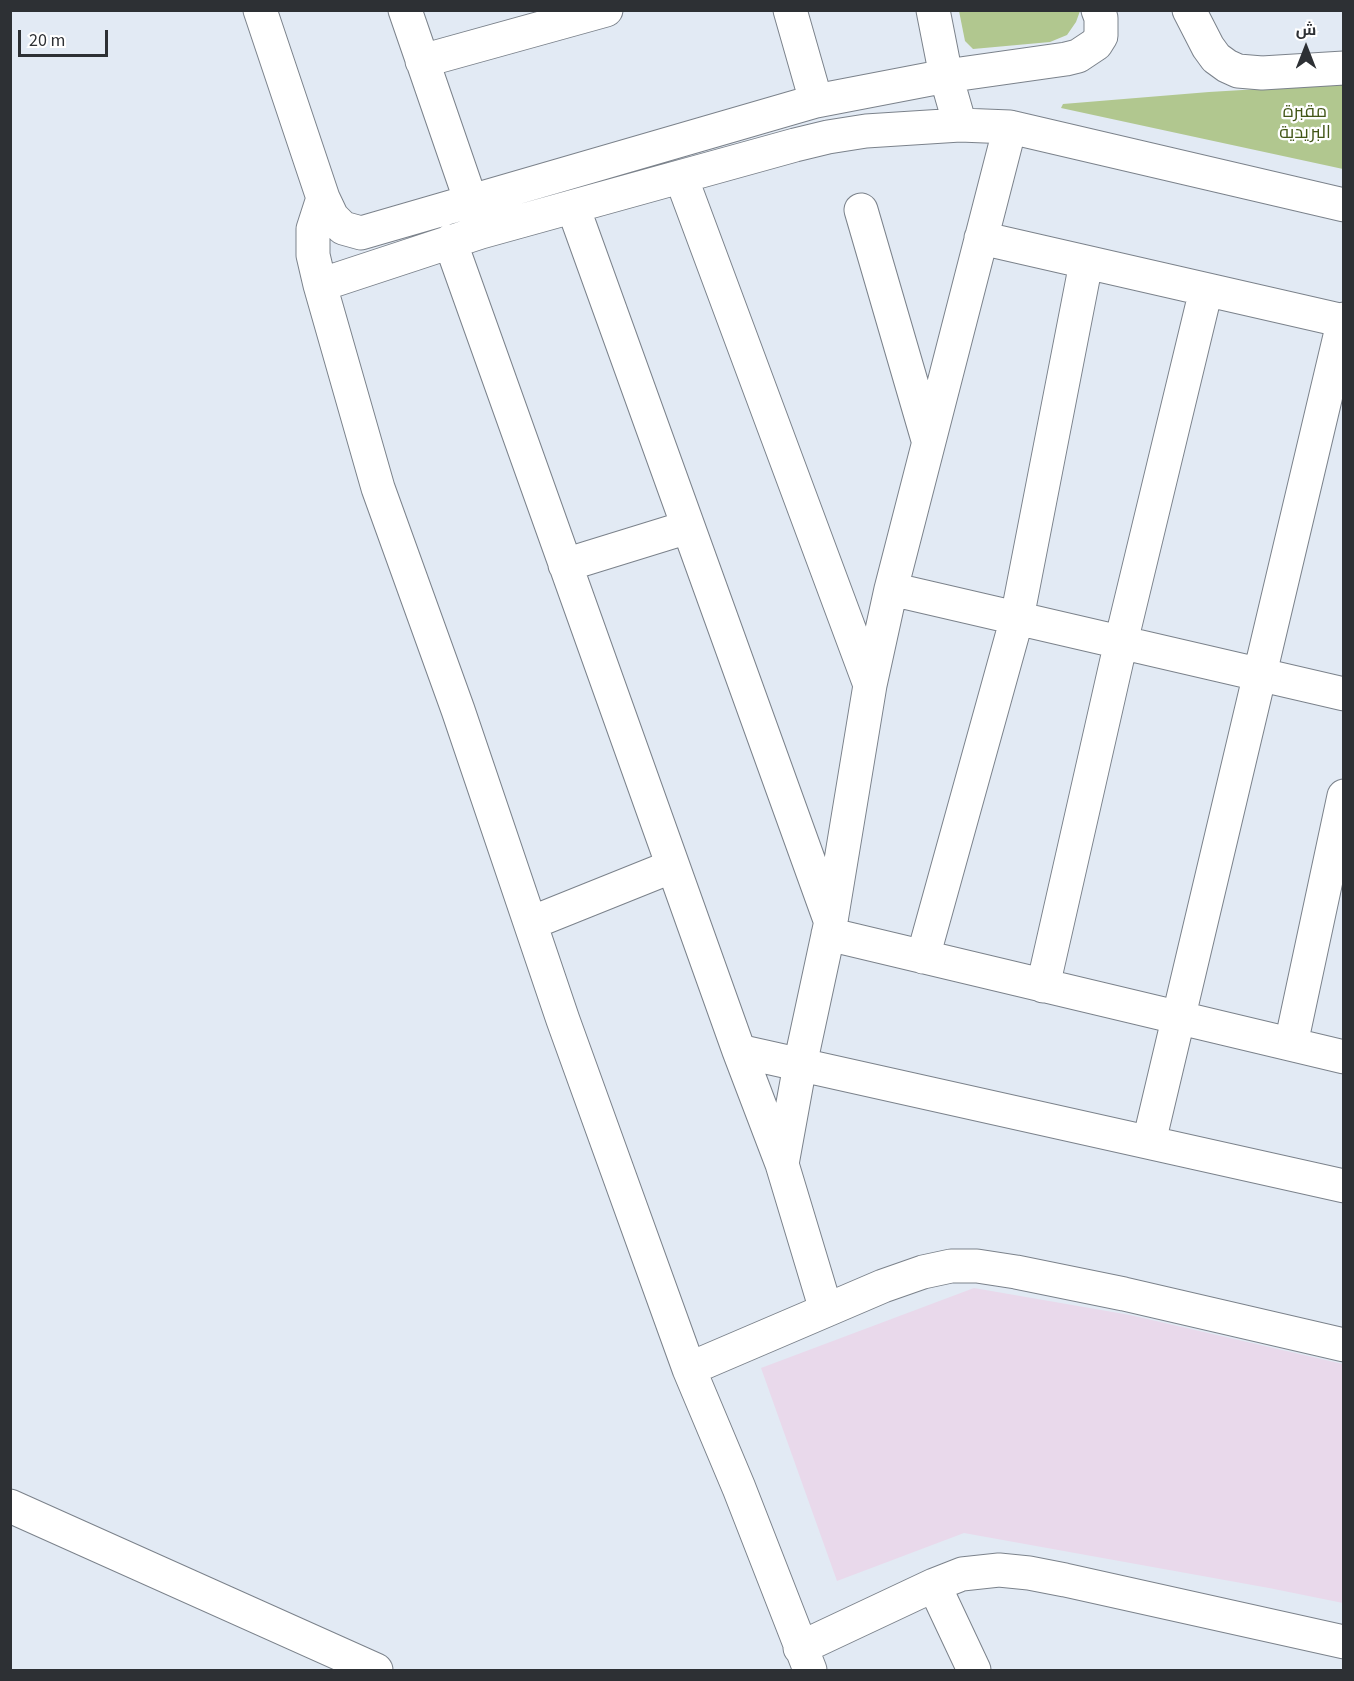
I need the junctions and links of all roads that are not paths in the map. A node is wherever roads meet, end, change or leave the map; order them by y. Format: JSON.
{"nodes":[{"id":1,"x":260,"y":10,"type":"edge"},
{"id":2,"x":405,"y":10,"type":"edge"},
{"id":3,"x":606,"y":10,"type":"edge"},
{"id":4,"x":790,"y":10,"type":"edge"},
{"id":5,"x":933,"y":10,"type":"edge"},
{"id":6,"x":1098,"y":10,"type":"edge"},
{"id":7,"x":1190,"y":10,"type":"edge"},
{"id":8,"x":422,"y":61,"type":"junction"},
{"id":9,"x":1343,"y":66,"type":"edge"},
{"id":10,"x":946,"y":76,"type":"junction"},
{"id":11,"x":816,"y":101,"type":"junction"},
{"id":12,"x":960,"y":125,"type":"junction"},
{"id":13,"x":1010,"y":128,"type":"junction"},
{"id":14,"x":681,"y":177,"type":"junction"},
{"id":15,"x":323,"y":198,"type":"junction"},
{"id":16,"x":470,"y":200,"type":"junction"},
{"id":17,"x":1344,"y":205,"type":"edge"},
{"id":18,"x":573,"y":207,"type":"junction"},
{"id":19,"x":861,"y":210,"type":"dead end"},
{"id":20,"x":481,"y":232,"type":"junction"},
{"id":21,"x":981,"y":238,"type":"junction"},
{"id":22,"x":450,"y":241,"type":"junction"},
{"id":23,"x":1086,"y":263,"type":"junction"},
{"id":24,"x":320,"y":285,"type":"junction"},
{"id":25,"x":1206,"y":290,"type":"junction"},
{"id":26,"x":1343,"y":320,"type":"edge"},
{"id":27,"x":928,"y":441,"type":"junction"},
{"id":28,"x":688,"y":527,"type":"junction"},
{"id":29,"x":565,"y":565,"type":"junction"},
{"id":30,"x":891,"y":589,"type":"junction"},
{"id":31,"x":1017,"y":618,"type":"junction"},
{"id":32,"x":1121,"y":642,"type":"junction"},
{"id":33,"x":1259,"y":674,"type":"junction"},
{"id":34,"x":870,"y":685,"type":"junction"},
{"id":35,"x":1344,"y":694,"type":"edge"},
{"id":36,"x":1344,"y":796,"type":"edge"},
{"id":37,"x":673,"y":866,"type":"junction"},
{"id":38,"x":531,"y":923,"type":"junction"},
{"id":39,"x":830,"y":928,"type":"junction"},
{"id":40,"x":923,"y":957,"type":"junction"},
{"id":41,"x":1043,"y":986,"type":"junction"},
{"id":42,"x":1178,"y":1018,"type":"junction"},
{"id":43,"x":1291,"y":1044,"type":"junction"},
{"id":44,"x":740,"y":1051,"type":"junction"},
{"id":45,"x":1344,"y":1057,"type":"edge"},
{"id":46,"x":800,"y":1065,"type":"junction"},
{"id":47,"x":1149,"y":1142,"type":"junction"},
{"id":48,"x":782,"y":1164,"type":"junction"},
{"id":49,"x":1344,"y":1186,"type":"edge"},
{"id":50,"x":826,"y":1310,"type":"junction"},
{"id":51,"x":1344,"y":1345,"type":"edge"},
{"id":52,"x":689,"y":1369,"type":"junction"},
{"id":53,"x":10,"y":1506,"type":"edge"},
{"id":54,"x":934,"y":1585,"type":"junction"},
{"id":55,"x":1344,"y":1642,"type":"edge"},
{"id":56,"x":805,"y":1659,"type":"edge"},
{"id":57,"x":372,"y":1670,"type":"edge"},
{"id":58,"x":974,"y":1671,"type":"edge"}],
"edges":[{"from":1,"to":15,"type":"street"},
{"from":2,"to":8,"type":"street"},
{"from":3,"to":8,"type":"street"},
{"from":4,"to":11,"type":"street"},
{"from":5,"to":10,"type":"street"},
{"from":6,"to":10,"type":"street"},
{"from":7,"to":9,"type":"street"},
{"from":8,"to":16,"type":"street"},
{"from":10,"to":11,"type":"street"},
{"from":10,"to":12,"type":"street"},
{"from":11,"to":16,"type":"street"},
{"from":12,"to":13,"type":"street"},
{"from":12,"to":14,"type":"street"},
{"from":13,"to":17,"type":"street"},
{"from":13,"to":21,"type":"street"},
{"from":14,"to":18,"type":"street"},
{"from":14,"to":34,"type":"street"},
{"from":15,"to":16,"type":"street"},
{"from":15,"to":24,"type":"street"},
{"from":16,"to":20,"type":"street"},
{"from":18,"to":20,"type":"street"},
{"from":18,"to":28,"type":"street"},
{"from":19,"to":27,"type":"street"},
{"from":20,"to":22,"type":"street"},
{"from":21,"to":23,"type":"street"},
{"from":21,"to":27,"type":"street"},
{"from":22,"to":24,"type":"street"},
{"from":22,"to":29,"type":"street"},
{"from":23,"to":25,"type":"street"},
{"from":23,"to":31,"type":"street"},
{"from":24,"to":38,"type":"street"},
{"from":25,"to":26,"type":"street"},
{"from":25,"to":32,"type":"street"},
{"from":26,"to":33,"type":"street"},
{"from":27,"to":30,"type":"street"},
{"from":28,"to":29,"type":"street"},
{"from":28,"to":39,"type":"street"},
{"from":29,"to":37,"type":"street"},
{"from":30,"to":31,"type":"street"},
{"from":30,"to":34,"type":"street"},
{"from":31,"to":32,"type":"street"},
{"from":31,"to":40,"type":"street"},
{"from":32,"to":33,"type":"street"},
{"from":32,"to":41,"type":"street"},
{"from":33,"to":35,"type":"street"},
{"from":33,"to":42,"type":"street"},
{"from":34,"to":39,"type":"street"},
{"from":36,"to":43,"type":"street"},
{"from":37,"to":38,"type":"street"},
{"from":37,"to":44,"type":"street"},
{"from":38,"to":52,"type":"street"},
{"from":39,"to":40,"type":"street"},
{"from":39,"to":46,"type":"street"},
{"from":40,"to":41,"type":"street"},
{"from":41,"to":42,"type":"street"},
{"from":42,"to":43,"type":"street"},
{"from":42,"to":47,"type":"street"},
{"from":43,"to":45,"type":"street"},
{"from":44,"to":46,"type":"street"},
{"from":44,"to":48,"type":"street"},
{"from":46,"to":47,"type":"street"},
{"from":46,"to":48,"type":"street"},
{"from":47,"to":49,"type":"street"},
{"from":48,"to":50,"type":"street"},
{"from":50,"to":51,"type":"street"},
{"from":50,"to":52,"type":"street"},
{"from":52,"to":56,"type":"street"},
{"from":53,"to":57,"type":"street"},
{"from":54,"to":55,"type":"street"},
{"from":54,"to":56,"type":"street"},
{"from":54,"to":58,"type":"street"}]}
